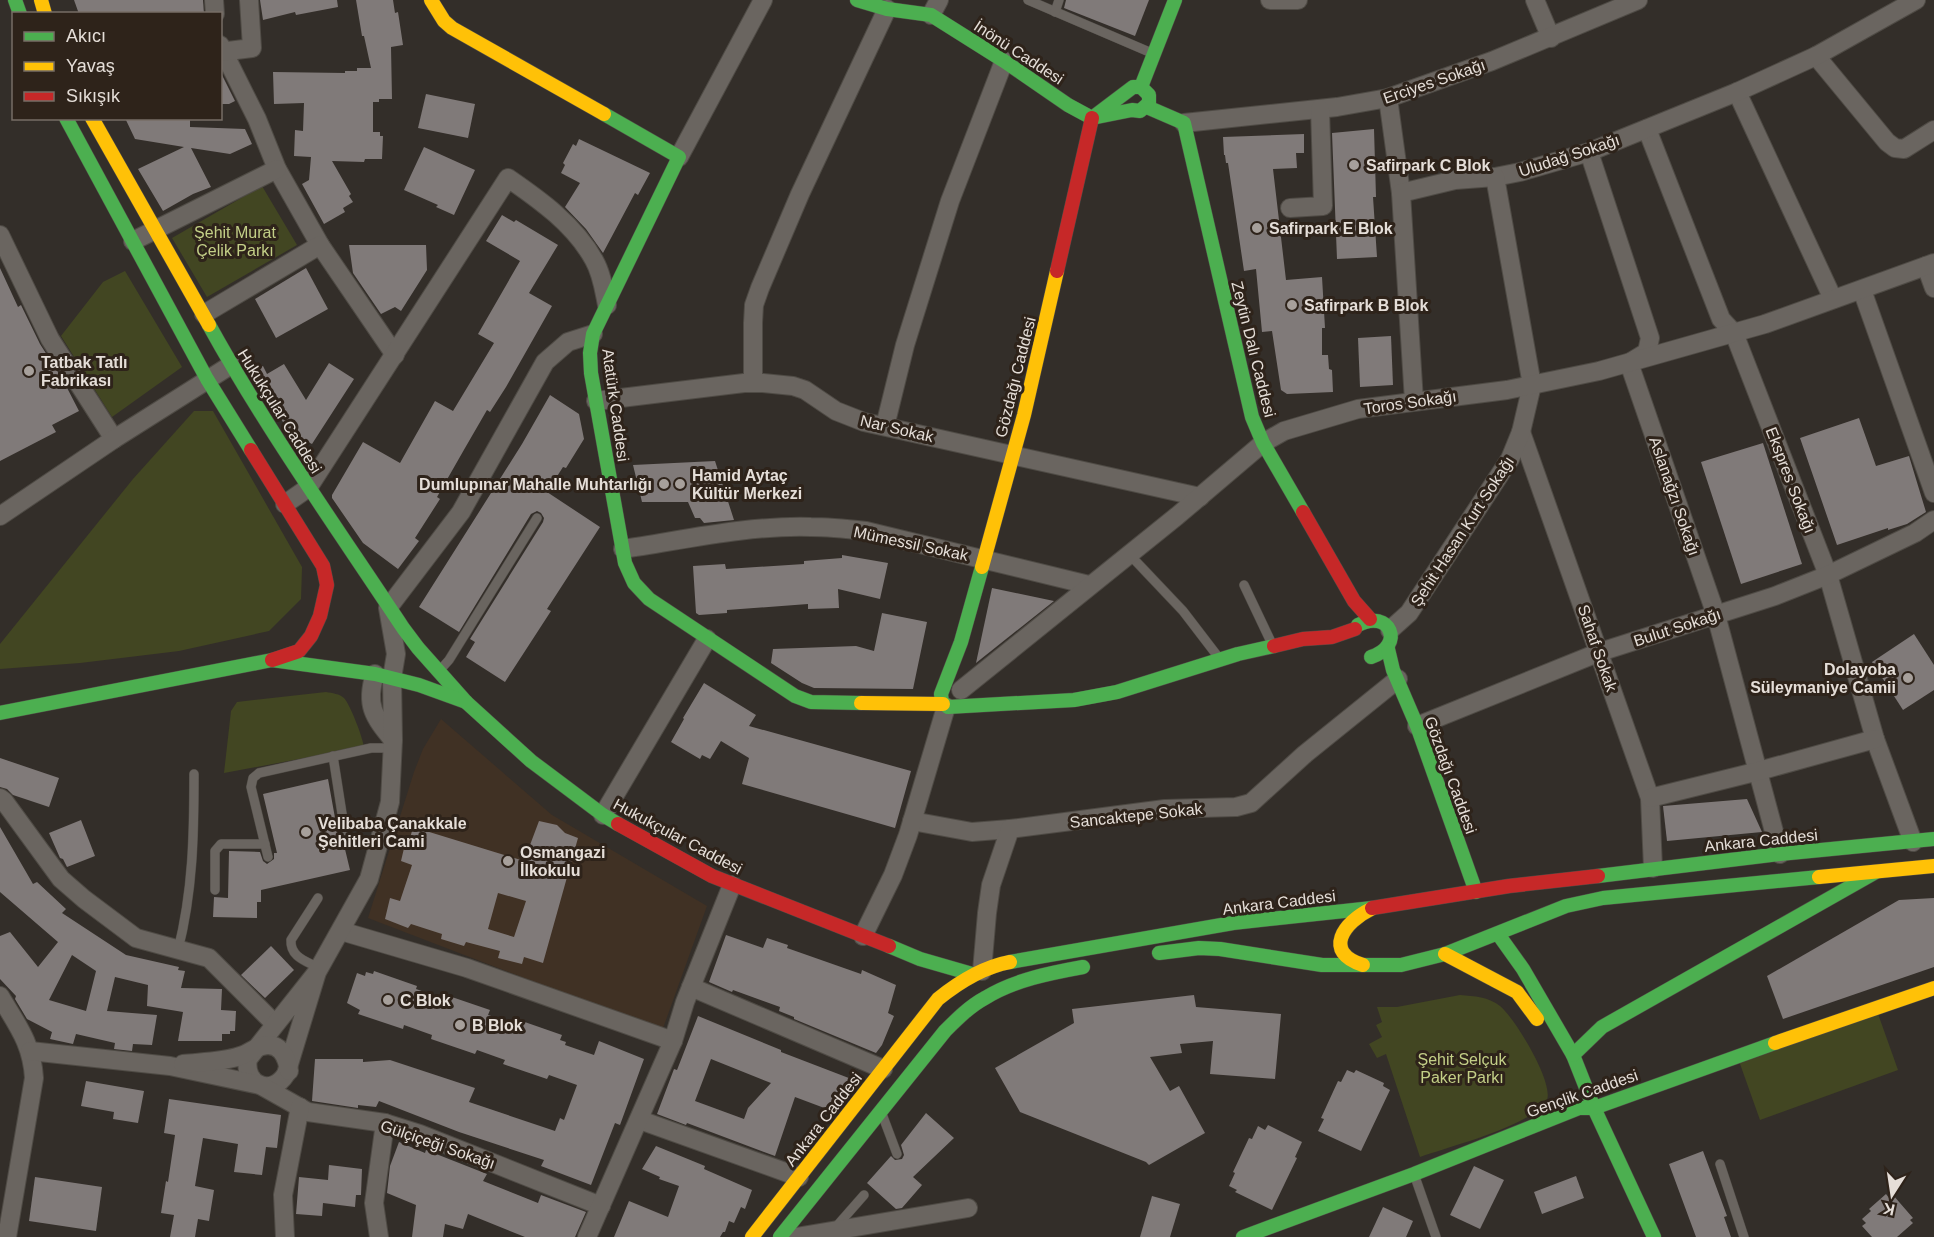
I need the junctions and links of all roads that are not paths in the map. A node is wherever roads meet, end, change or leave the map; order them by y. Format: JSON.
{"nodes":[{"id":1,"x":249,"y":0,"type":"edge"},
{"id":2,"x":430,"y":0,"type":"edge"},
{"id":3,"x":763,"y":0,"type":"edge"},
{"id":4,"x":857,"y":0,"type":"edge"},
{"id":5,"x":1028,"y":0,"type":"edge"},
{"id":6,"x":1059,"y":0,"type":"edge"},
{"id":7,"x":1175,"y":0,"type":"edge"},
{"id":8,"x":1270,"y":0,"type":"edge"},
{"id":9,"x":1298,"y":0,"type":"edge"},
{"id":10,"x":1535,"y":0,"type":"edge"},
{"id":11,"x":1638,"y":0,"type":"edge"},
{"id":12,"x":1916,"y":0,"type":"edge"},
{"id":13,"x":935,"y":8,"type":"edge"},
{"id":14,"x":887,"y":9,"type":"junction"},
{"id":15,"x":1055,"y":12,"type":"junction"},
{"id":16,"x":1551,"y":38,"type":"junction"},
{"id":17,"x":222,"y":50,"type":"edge"},
{"id":18,"x":222,"y":52,"type":"edge"},
{"id":19,"x":1154,"y":54,"type":"junction"},
{"id":20,"x":1816,"y":56,"type":"junction"},
{"id":21,"x":1004,"y":61,"type":"junction"},
{"id":22,"x":1141,"y":87,"type":"junction"},
{"id":23,"x":1737,"y":92,"type":"junction"},
{"id":24,"x":1127,"y":93,"type":"junction"},
{"id":25,"x":1388,"y":98,"type":"junction"},
{"id":26,"x":1147,"y":107,"type":"junction"},
{"id":27,"x":1320,"y":109,"type":"junction"},
{"id":28,"x":1132,"y":110,"type":"junction"},
{"id":29,"x":1092,"y":118,"type":"junction"},
{"id":30,"x":67,"y":120,"type":"edge"},
{"id":31,"x":93,"y":120,"type":"edge"},
{"id":32,"x":1184,"y":123,"type":"junction"},
{"id":33,"x":1647,"y":129,"type":"junction"},
{"id":34,"x":1934,"y":129,"type":"edge"},
{"id":35,"x":1589,"y":152,"type":"junction"},
{"id":36,"x":679,"y":157,"type":"junction"},
{"id":37,"x":278,"y":169,"type":"junction"},
{"id":38,"x":1495,"y":177,"type":"junction"},
{"id":39,"x":1401,"y":193,"type":"junction"},
{"id":40,"x":1290,"y":208,"type":"dead end"},
{"id":41,"x":157,"y":230,"type":"junction"},
{"id":42,"x":0,"y":235,"type":"edge"},
{"id":43,"x":134,"y":242,"type":"junction"},
{"id":44,"x":320,"y":245,"type":"junction"},
{"id":45,"x":1930,"y":265,"type":"edge"},
{"id":46,"x":1934,"y":288,"type":"edge"},
{"id":47,"x":1862,"y":290,"type":"junction"},
{"id":48,"x":1833,"y":299,"type":"junction"},
{"id":49,"x":607,"y":305,"type":"junction"},
{"id":50,"x":204,"y":314,"type":"junction"},
{"id":51,"x":1734,"y":333,"type":"junction"},
{"id":52,"x":593,"y":334,"type":"junction"},
{"id":53,"x":395,"y":355,"type":"junction"},
{"id":54,"x":1629,"y":363,"type":"junction"},
{"id":55,"x":231,"y":365,"type":"junction"},
{"id":56,"x":207,"y":379,"type":"junction"},
{"id":57,"x":753,"y":383,"type":"junction"},
{"id":58,"x":1532,"y":386,"type":"junction"},
{"id":59,"x":596,"y":401,"type":"junction"},
{"id":60,"x":1414,"y":401,"type":"junction"},
{"id":61,"x":885,"y":426,"type":"junction"},
{"id":62,"x":1521,"y":432,"type":"junction"},
{"id":63,"x":114,"y":440,"type":"junction"},
{"id":64,"x":1263,"y":444,"type":"junction"},
{"id":65,"x":1014,"y":454,"type":"junction"},
{"id":66,"x":308,"y":488,"type":"junction"},
{"id":67,"x":1934,"y":493,"type":"edge"},
{"id":68,"x":1200,"y":497,"type":"junction"},
{"id":69,"x":285,"y":504,"type":"junction"},
{"id":70,"x":0,"y":516,"type":"edge"},
{"id":71,"x":537,"y":518,"type":"dead end"},
{"id":72,"x":1934,"y":520,"type":"edge"},
{"id":73,"x":623,"y":549,"type":"junction"},
{"id":74,"x":1129,"y":554,"type":"junction"},
{"id":75,"x":983,"y":559,"type":"junction"},
{"id":76,"x":1828,"y":575,"type":"junction"},
{"id":77,"x":1089,"y":585,"type":"junction"},
{"id":78,"x":1244,"y":585,"type":"dead end"},
{"id":79,"x":388,"y":608,"type":"junction"},
{"id":80,"x":1716,"y":615,"type":"junction"},
{"id":81,"x":1360,"y":638,"type":"junction"},
{"id":82,"x":707,"y":639,"type":"junction"},
{"id":83,"x":1389,"y":640,"type":"junction"},
{"id":84,"x":1273,"y":646,"type":"junction"},
{"id":85,"x":1600,"y":652,"type":"junction"},
{"id":86,"x":272,"y":660,"type":"junction"},
{"id":87,"x":1220,"y":660,"type":"junction"},
{"id":88,"x":438,"y":671,"type":"junction"},
{"id":89,"x":1395,"y":675,"type":"junction"},
{"id":90,"x":384,"y":676,"type":"junction"},
{"id":91,"x":952,"y":697,"type":"junction"},
{"id":92,"x":466,"y":702,"type":"junction"},
{"id":93,"x":0,"y":713,"type":"edge"},
{"id":94,"x":1417,"y":726,"type":"junction"},
{"id":95,"x":1875,"y":739,"type":"junction"},
{"id":96,"x":392,"y":744,"type":"junction"},
{"id":97,"x":333,"y":756,"type":"junction"},
{"id":98,"x":1759,"y":771,"type":"junction"},
{"id":99,"x":194,"y":774,"type":"dead end"},
{"id":100,"x":0,"y":798,"type":"edge"},
{"id":101,"x":1650,"y":798,"type":"junction"},
{"id":102,"x":603,"y":815,"type":"junction"},
{"id":103,"x":912,"y":821,"type":"junction"},
{"id":104,"x":1010,"y":829,"type":"junction"},
{"id":105,"x":346,"y":839,"type":"dead end"},
{"id":106,"x":1934,"y":839,"type":"edge"},
{"id":107,"x":1913,"y":842,"type":"junction"},
{"id":108,"x":265,"y":844,"type":"junction"},
{"id":109,"x":1780,"y":854,"type":"junction"},
{"id":110,"x":268,"y":857,"type":"dead end"},
{"id":111,"x":1934,"y":866,"type":"edge"},
{"id":112,"x":1653,"y":868,"type":"junction"},
{"id":113,"x":1878,"y":870,"type":"junction"},
{"id":114,"x":732,"y":885,"type":"junction"},
{"id":115,"x":215,"y":890,"type":"dead end"},
{"id":116,"x":1479,"y":897,"type":"junction"},
{"id":117,"x":318,"y":898,"type":"dead end"},
{"id":118,"x":1372,"y":908,"type":"junction"},
{"id":119,"x":1496,"y":928,"type":"junction"},
{"id":120,"x":341,"y":931,"type":"junction"},
{"id":121,"x":862,"y":936,"type":"junction"},
{"id":122,"x":178,"y":950,"type":"junction"},
{"id":123,"x":1445,"y":954,"type":"junction"},
{"id":124,"x":1150,"y":955,"type":"dead end"},
{"id":125,"x":1093,"y":965,"type":"dead end"},
{"id":126,"x":1364,"y":965,"type":"junction"},
{"id":127,"x":318,"y":970,"type":"junction"},
{"id":128,"x":977,"y":973,"type":"junction"},
{"id":129,"x":691,"y":987,"type":"junction"},
{"id":130,"x":1934,"y":988,"type":"edge"},
{"id":131,"x":0,"y":996,"type":"edge"},
{"id":132,"x":275,"y":1024,"type":"junction"},
{"id":133,"x":673,"y":1041,"type":"junction"},
{"id":134,"x":1551,"y":1045,"type":"dead end"},
{"id":135,"x":256,"y":1048,"type":"junction"},
{"id":136,"x":30,"y":1051,"type":"junction"},
{"id":137,"x":1573,"y":1055,"type":"junction"},
{"id":138,"x":170,"y":1066,"type":"junction"},
{"id":139,"x":288,"y":1068,"type":"junction"},
{"id":140,"x":883,"y":1069,"type":"junction"},
{"id":141,"x":260,"y":1085,"type":"junction"},
{"id":142,"x":300,"y":1107,"type":"junction"},
{"id":143,"x":1594,"y":1108,"type":"junction"},
{"id":144,"x":880,"y":1110,"type":"junction"},
{"id":145,"x":640,"y":1120,"type":"junction"},
{"id":146,"x":385,"y":1123,"type":"junction"},
{"id":147,"x":897,"y":1154,"type":"dead end"},
{"id":148,"x":1720,"y":1164,"type":"dead end"},
{"id":149,"x":1414,"y":1174,"type":"junction"},
{"id":150,"x":799,"y":1177,"type":"junction"},
{"id":151,"x":864,"y":1195,"type":"dead end"},
{"id":152,"x":601,"y":1206,"type":"junction"},
{"id":153,"x":968,"y":1209,"type":"dead end"},
{"id":154,"x":832,"y":1232,"type":"junction"},
{"id":155,"x":7,"y":1237,"type":"edge"},
{"id":156,"x":285,"y":1237,"type":"edge"},
{"id":157,"x":379,"y":1237,"type":"edge"},
{"id":158,"x":587,"y":1237,"type":"edge"},
{"id":159,"x":752,"y":1237,"type":"edge"},
{"id":160,"x":780,"y":1237,"type":"edge"},
{"id":161,"x":796,"y":1237,"type":"edge"},
{"id":162,"x":1243,"y":1237,"type":"edge"},
{"id":163,"x":1436,"y":1237,"type":"edge"},
{"id":164,"x":1654,"y":1237,"type":"edge"},
{"id":165,"x":1744,"y":1237,"type":"edge"}],
"edges":[{"from":1,"to":17,"type":"street"},
{"from":2,"to":36,"type":"street"},
{"from":3,"to":36,"type":"street"},
{"from":4,"to":14,"type":"street","name":"İnönü Caddesi"},
{"from":5,"to":15,"type":"lane"},
{"from":6,"to":15,"type":"lane"},
{"from":7,"to":19,"type":"street"},
{"from":8,"to":9,"type":"street"},
{"from":10,"to":16,"type":"street"},
{"from":11,"to":16,"type":"street","name":"Erciyes Sokağı"},
{"from":12,"to":20,"type":"street","name":"Uludağ Sokağı"},
{"from":13,"to":14,"type":"street","name":"İnönü Caddesi"},
{"from":13,"to":21,"type":"street","name":"İnönü Caddesi"},
{"from":14,"to":57,"type":"street"},
{"from":15,"to":19,"type":"lane"},
{"from":16,"to":25,"type":"street","name":"Erciyes Sokağı"},
{"from":18,"to":37,"type":"street"},
{"from":19,"to":22,"type":"street"},
{"from":20,"to":23,"type":"street","name":"Uludağ Sokağı"},
{"from":20,"to":34,"type":"street"},
{"from":21,"to":29,"type":"street","name":"İnönü Caddesi"},
{"from":21,"to":61,"type":"street"},
{"from":22,"to":24,"type":"street"},
{"from":22,"to":26,"type":"street"},
{"from":23,"to":33,"type":"street","name":"Uludağ Sokağı"},
{"from":23,"to":48,"type":"street"},
{"from":24,"to":28,"type":"street"},
{"from":24,"to":29,"type":"street"},
{"from":25,"to":27,"type":"street","name":"Erciyes Sokağı"},
{"from":25,"to":39,"type":"street"},
{"from":26,"to":28,"type":"street"},
{"from":26,"to":32,"type":"street"},
{"from":27,"to":32,"type":"street","name":"Erciyes Sokağı"},
{"from":27,"to":40,"type":"street"},
{"from":28,"to":29,"type":"street"},
{"from":29,"to":65,"type":"street","name":"Gözdağı Caddesi"},
{"from":30,"to":43,"type":"street","name":"Hukukçular Caddesi"},
{"from":31,"to":41,"type":"street","name":"Hukukçular Caddesi"},
{"from":32,"to":64,"type":"street","name":"Zeytin Dalı Caddesi"},
{"from":33,"to":35,"type":"street","name":"Uludağ Sokağı"},
{"from":33,"to":51,"type":"street","name":"Ekspres Sokağı"},
{"from":35,"to":38,"type":"street","name":"Uludağ Sokağı"},
{"from":35,"to":54,"type":"street"},
{"from":36,"to":49,"type":"street","name":"Atatürk Caddesi"},
{"from":37,"to":41,"type":"street"},
{"from":37,"to":44,"type":"street"},
{"from":38,"to":39,"type":"street","name":"Uludağ Sokağı"},
{"from":38,"to":58,"type":"street","name":"Şehit Hasan Kurt Sokağı"},
{"from":39,"to":60,"type":"street"},
{"from":41,"to":43,"type":"street"},
{"from":41,"to":50,"type":"street","name":"Hukukçular Caddesi"},
{"from":42,"to":63,"type":"street"},
{"from":43,"to":56,"type":"street","name":"Hukukçular Caddesi"},
{"from":44,"to":50,"type":"street"},
{"from":44,"to":53,"type":"street"},
{"from":45,"to":46,"type":"street"},
{"from":45,"to":47,"type":"street","name":"Toros Sokağı"},
{"from":47,"to":48,"type":"street","name":"Toros Sokağı"},
{"from":47,"to":67,"type":"street"},
{"from":48,"to":51,"type":"street","name":"Toros Sokağı"},
{"from":49,"to":52,"type":"street","name":"Atatürk Caddesi"},
{"from":49,"to":53,"type":"street"},
{"from":50,"to":55,"type":"street","name":"Hukukçular Caddesi"},
{"from":51,"to":54,"type":"street","name":"Toros Sokağı"},
{"from":51,"to":76,"type":"street","name":"Ekspres Sokağı"},
{"from":52,"to":59,"type":"street","name":"Atatürk Caddesi"},
{"from":52,"to":79,"type":"street"},
{"from":53,"to":66,"type":"street"},
{"from":54,"to":58,"type":"street","name":"Toros Sokağı"},
{"from":54,"to":80,"type":"street","name":"Aslanağzı Sokağı"},
{"from":55,"to":56,"type":"street"},
{"from":55,"to":66,"type":"street","name":"Hukukçular Caddesi"},
{"from":56,"to":63,"type":"street"},
{"from":56,"to":69,"type":"street","name":"Hukukçular Caddesi"},
{"from":57,"to":59,"type":"street","name":"Nar Sokak"},
{"from":57,"to":61,"type":"street","name":"Nar Sokak"},
{"from":58,"to":60,"type":"street","name":"Toros Sokağı"},
{"from":58,"to":62,"type":"street","name":"Şehit Hasan Kurt Sokağı"},
{"from":59,"to":73,"type":"street","name":"Atatürk Caddesi"},
{"from":60,"to":64,"type":"street","name":"Toros Sokağı"},
{"from":61,"to":65,"type":"street","name":"Nar Sokak"},
{"from":62,"to":83,"type":"street","name":"Şehit Hasan Kurt Sokağı"},
{"from":62,"to":85,"type":"street","name":"Sahaf Sokak"},
{"from":63,"to":70,"type":"street"},
{"from":64,"to":68,"type":"street","name":"Toros Sokağı"},
{"from":64,"to":81,"type":"street","name":"Zeytin Dalı Caddesi"},
{"from":65,"to":68,"type":"street","name":"Nar Sokak"},
{"from":65,"to":75,"type":"street","name":"Gözdağı Caddesi"},
{"from":66,"to":69,"type":"street"},
{"from":66,"to":79,"type":"street","name":"Hukukçular Caddesi"},
{"from":68,"to":74,"type":"street","name":"Toros Sokağı"},
{"from":69,"to":86,"type":"street","name":"Hukukçular Caddesi"},
{"from":71,"to":88,"type":"lane"},
{"from":72,"to":76,"type":"street","name":"Bulut Sokağı"},
{"from":73,"to":75,"type":"street","name":"Mümessil Sokak"},
{"from":73,"to":82,"type":"street","name":"Atatürk Caddesi"},
{"from":74,"to":77,"type":"street","name":"Toros Sokağı"},
{"from":74,"to":87,"type":"lane"},
{"from":75,"to":77,"type":"street","name":"Mümessil Sokak"},
{"from":75,"to":91,"type":"street","name":"Gözdağı Caddesi"},
{"from":76,"to":80,"type":"street","name":"Bulut Sokağı"},
{"from":76,"to":95,"type":"street","name":"Ekspres Sokağı"},
{"from":77,"to":91,"type":"street","name":"Toros Sokağı"},
{"from":78,"to":84,"type":"lane"},
{"from":79,"to":88,"type":"street","name":"Hukukçular Caddesi"},
{"from":79,"to":90,"type":"street"},
{"from":80,"to":85,"type":"street","name":"Bulut Sokağı"},
{"from":80,"to":98,"type":"street","name":"Aslanağzı Sokağı"},
{"from":81,"to":83,"type":"street"},
{"from":81,"to":83,"type":"street"},
{"from":81,"to":84,"type":"street"},
{"from":81,"to":89,"type":"street"},
{"from":82,"to":91,"type":"street","name":"Atatürk Caddesi"},
{"from":82,"to":102,"type":"street"},
{"from":83,"to":89,"type":"street","name":"Gözdağı Caddesi"},
{"from":84,"to":87,"type":"street"},
{"from":85,"to":94,"type":"street","name":"Bulut Sokağı"},
{"from":85,"to":101,"type":"street","name":"Sahaf Sokak"},
{"from":86,"to":90,"type":"street","name":"Hukukçular Caddesi"},
{"from":86,"to":93,"type":"street","name":"Hukukçular Caddesi"},
{"from":87,"to":91,"type":"street"},
{"from":88,"to":92,"type":"street","name":"Hukukçular Caddesi"},
{"from":89,"to":94,"type":"street","name":"Gözdağı Caddesi"},
{"from":89,"to":104,"type":"street","name":"Sancaktepe Sokak"},
{"from":90,"to":92,"type":"street","name":"Hukukçular Caddesi"},
{"from":90,"to":96,"type":"street"},
{"from":91,"to":103,"type":"street"},
{"from":92,"to":102,"type":"street","name":"Hukukçular Caddesi"},
{"from":94,"to":116,"type":"street","name":"Gözdağı Caddesi"},
{"from":95,"to":98,"type":"street"},
{"from":95,"to":107,"type":"street","name":"Ekspres Sokağı"},
{"from":96,"to":97,"type":"lane"},
{"from":96,"to":120,"type":"street"},
{"from":97,"to":105,"type":"lane"},
{"from":97,"to":108,"type":"lane"},
{"from":98,"to":101,"type":"street"},
{"from":98,"to":109,"type":"street","name":"Aslanağzı Sokağı"},
{"from":99,"to":122,"type":"lane"},
{"from":100,"to":122,"type":"street"},
{"from":101,"to":112,"type":"street","name":"Sahaf Sokak"},
{"from":102,"to":114,"type":"street","name":"Hukukçular Caddesi"},
{"from":103,"to":104,"type":"street","name":"Sancaktepe Sokak"},
{"from":103,"to":121,"type":"street"},
{"from":104,"to":128,"type":"street"},
{"from":106,"to":107,"type":"street","name":"Ankara Caddesi"},
{"from":107,"to":109,"type":"street","name":"Ankara Caddesi"},
{"from":108,"to":110,"type":"lane"},
{"from":108,"to":115,"type":"lane"},
{"from":109,"to":112,"type":"street","name":"Ankara Caddesi"},
{"from":111,"to":113,"type":"street"},
{"from":112,"to":116,"type":"street","name":"Ankara Caddesi"},
{"from":113,"to":119,"type":"street"},
{"from":113,"to":137,"type":"street"},
{"from":114,"to":121,"type":"street","name":"Hukukçular Caddesi"},
{"from":114,"to":129,"type":"street"},
{"from":116,"to":118,"type":"street","name":"Ankara Caddesi"},
{"from":117,"to":127,"type":"lane"},
{"from":118,"to":126,"type":"street"},
{"from":118,"to":128,"type":"street","name":"Ankara Caddesi"},
{"from":119,"to":123,"type":"street"},
{"from":119,"to":137,"type":"street"},
{"from":120,"to":127,"type":"street"},
{"from":120,"to":133,"type":"street"},
{"from":121,"to":128,"type":"street","name":"Hukukçular Caddesi"},
{"from":122,"to":132,"type":"street"},
{"from":123,"to":126,"type":"street"},
{"from":123,"to":134,"type":"street"},
{"from":124,"to":126,"type":"street"},
{"from":125,"to":144,"type":"street"},
{"from":127,"to":132,"type":"street"},
{"from":127,"to":139,"type":"street"},
{"from":128,"to":140,"type":"street","name":"Ankara Caddesi"},
{"from":129,"to":133,"type":"street"},
{"from":129,"to":140,"type":"street"},
{"from":130,"to":143,"type":"street","name":"Gençlik Caddesi"},
{"from":131,"to":136,"type":"street"},
{"from":132,"to":135,"type":"street"},
{"from":133,"to":145,"type":"street"},
{"from":135,"to":138,"type":"street","name":"Gülçiçeği Sokağı"},
{"from":135,"to":139,"type":"street"},
{"from":135,"to":141,"type":"street"},
{"from":136,"to":138,"type":"street","name":"Gülçiçeği Sokağı"},
{"from":136,"to":155,"type":"street"},
{"from":137,"to":143,"type":"street"},
{"from":138,"to":141,"type":"street","name":"Gülçiçeği Sokağı"},
{"from":139,"to":141,"type":"street"},
{"from":139,"to":142,"type":"street"},
{"from":140,"to":150,"type":"street","name":"Ankara Caddesi"},
{"from":141,"to":142,"type":"street","name":"Gülçiçeği Sokağı"},
{"from":142,"to":146,"type":"street","name":"Gülçiçeği Sokağı"},
{"from":142,"to":156,"type":"street"},
{"from":143,"to":149,"type":"street","name":"Gençlik Caddesi"},
{"from":143,"to":164,"type":"street"},
{"from":144,"to":147,"type":"lane"},
{"from":144,"to":160,"type":"street"},
{"from":145,"to":150,"type":"street"},
{"from":145,"to":152,"type":"street"},
{"from":146,"to":152,"type":"street","name":"Gülçiçeği Sokağı"},
{"from":146,"to":157,"type":"street"},
{"from":148,"to":165,"type":"lane"},
{"from":149,"to":162,"type":"street","name":"Gençlik Caddesi"},
{"from":149,"to":163,"type":"lane"},
{"from":150,"to":159,"type":"street","name":"Ankara Caddesi"},
{"from":151,"to":154,"type":"lane"},
{"from":152,"to":158,"type":"street"},
{"from":153,"to":154,"type":"street"},
{"from":154,"to":161,"type":"street"}]}
